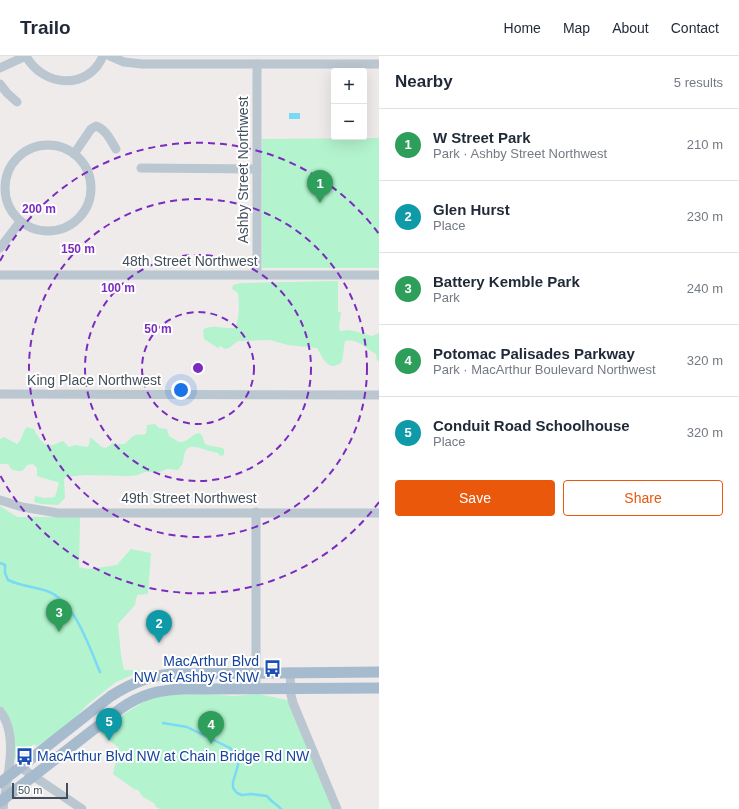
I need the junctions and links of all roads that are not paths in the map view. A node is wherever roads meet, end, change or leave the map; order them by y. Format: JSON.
{"nodes":[{"id":1,"x":26,"y":56,"type":"edge"},
{"id":2,"x":103,"y":56,"type":"edge"},
{"id":3,"x":110,"y":56,"type":"edge"},
{"id":4,"x":257,"y":64,"type":"junction"},
{"id":5,"x":379,"y":64,"type":"edge"},
{"id":6,"x":0,"y":68,"type":"edge"},
{"id":7,"x":0,"y":84,"type":"edge"},
{"id":8,"x":17,"y":102,"type":"dead end"},
{"id":9,"x":116,"y":149,"type":"dead end"},
{"id":10,"x":74,"y":154,"type":"junction"},
{"id":11,"x":4,"y":167,"type":"edge"},
{"id":12,"x":141,"y":168,"type":"dead end"},
{"id":13,"x":256,"y":169,"type":"junction"},
{"id":14,"x":20,"y":222,"type":"junction"},
{"id":15,"x":0,"y":248,"type":"edge"},
{"id":16,"x":0,"y":275,"type":"edge"},
{"id":17,"x":256,"y":275,"type":"junction"},
{"id":18,"x":379,"y":275,"type":"edge"},
{"id":19,"x":0,"y":394,"type":"edge"},
{"id":20,"x":379,"y":395,"type":"edge"},
{"id":21,"x":0,"y":500,"type":"edge"},
{"id":22,"x":256,"y":512,"type":"junction"},
{"id":23,"x":379,"y":512,"type":"edge"},
{"id":24,"x":290,"y":672,"type":"junction"},
{"id":25,"x":379,"y":672,"type":"edge"},
{"id":26,"x":256,"y":674,"type":"junction"},
{"id":27,"x":290,"y":688,"type":"junction"},
{"id":28,"x":379,"y":688,"type":"edge"},
{"id":29,"x":256,"y":689,"type":"junction"},
{"id":30,"x":0,"y":711,"type":"edge"},
{"id":31,"x":20,"y":767,"type":"junction"},
{"id":32,"x":32,"y":777,"type":"junction"},
{"id":33,"x":4,"y":781,"type":"edge"},
{"id":34,"x":2,"y":804,"type":"edge"},
{"id":35,"x":82,"y":809,"type":"edge"},
{"id":36,"x":337,"y":809,"type":"edge"}],
"edges":[{"from":1,"to":2,"type":"street"},
{"from":1,"to":6,"type":"street"},
{"from":3,"to":4,"type":"street"},
{"from":4,"to":5,"type":"street"},
{"from":4,"to":13,"type":"street","name":"Ashby Street Northwest"},
{"from":7,"to":8,"type":"street"},
{"from":9,"to":10,"type":"street"},
{"from":10,"to":11,"type":"street"},
{"from":10,"to":14,"type":"street"},
{"from":11,"to":14,"type":"street"},
{"from":12,"to":13,"type":"street"},
{"from":13,"to":17,"type":"street","name":"Ashby Street Northwest"},
{"from":14,"to":15,"type":"street"},
{"from":16,"to":17,"type":"street","name":"48th Street Northwest"},
{"from":17,"to":18,"type":"street","name":"48th Street Northwest"},
{"from":19,"to":20,"type":"street","name":"King Place Northwest"},
{"from":21,"to":22,"type":"street","name":"49th Street Northwest"},
{"from":22,"to":23,"type":"street","name":"49th Street Northwest"},
{"from":22,"to":26,"type":"street"},
{"from":24,"to":25,"type":"main road"},
{"from":24,"to":26,"type":"main road"},
{"from":24,"to":27,"type":"street"},
{"from":26,"to":29,"type":"street"},
{"from":26,"to":31,"type":"main road"},
{"from":27,"to":28,"type":"main road"},
{"from":27,"to":29,"type":"main road"},
{"from":27,"to":36,"type":"street"},
{"from":29,"to":32,"type":"main road"},
{"from":30,"to":33,"type":"street"},
{"from":31,"to":32,"type":"street"},
{"from":31,"to":33,"type":"main road"},
{"from":32,"to":34,"type":"main road"},
{"from":32,"to":35,"type":"street"},
{"from":33,"to":34,"type":"street"}]}
